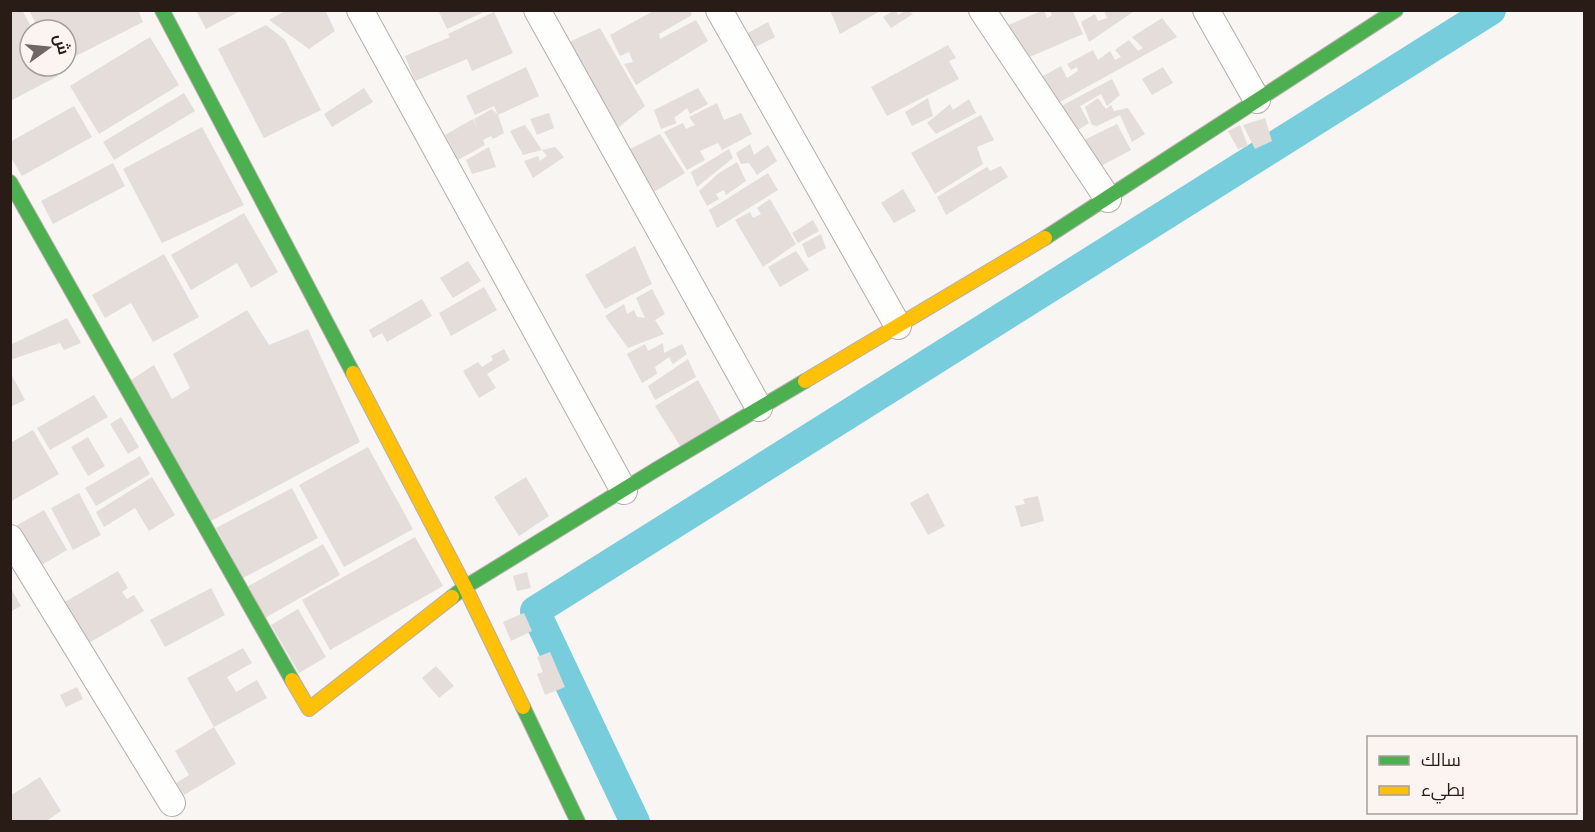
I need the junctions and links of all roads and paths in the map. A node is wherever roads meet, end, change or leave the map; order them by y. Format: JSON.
{"nodes":[{"id":1,"x":162,"y":10,"type":"edge"},
{"id":2,"x":360,"y":10,"type":"edge"},
{"id":3,"x":537,"y":10,"type":"edge"},
{"id":4,"x":719,"y":10,"type":"edge"},
{"id":5,"x":982,"y":10,"type":"edge"},
{"id":6,"x":1206,"y":10,"type":"edge"},
{"id":7,"x":1395,"y":10,"type":"edge"},
{"id":8,"x":1257,"y":100,"type":"junction"},
{"id":9,"x":10,"y":182,"type":"edge"},
{"id":10,"x":1108,"y":199,"type":"junction"},
{"id":11,"x":898,"y":326,"type":"junction"},
{"id":12,"x":759,"y":408,"type":"junction"},
{"id":13,"x":624,"y":491,"type":"junction"},
{"id":14,"x":10,"y":538,"type":"edge"},
{"id":15,"x":465,"y":587,"type":"junction"},
{"id":16,"x":172,"y":803,"type":"dead end"},
{"id":17,"x":570,"y":819,"type":"edge"}],
"edges":[{"from":1,"to":15,"type":"street"},
{"from":2,"to":13,"type":"street"},
{"from":3,"to":12,"type":"street"},
{"from":4,"to":11,"type":"street"},
{"from":5,"to":10,"type":"street"},
{"from":6,"to":8,"type":"street"},
{"from":7,"to":8,"type":"street"},
{"from":8,"to":10,"type":"street"},
{"from":9,"to":15,"type":"street"},
{"from":10,"to":11,"type":"street"},
{"from":11,"to":12,"type":"street"},
{"from":12,"to":13,"type":"street"},
{"from":13,"to":15,"type":"street"},
{"from":14,"to":16,"type":"street"},
{"from":15,"to":17,"type":"street"}]}
